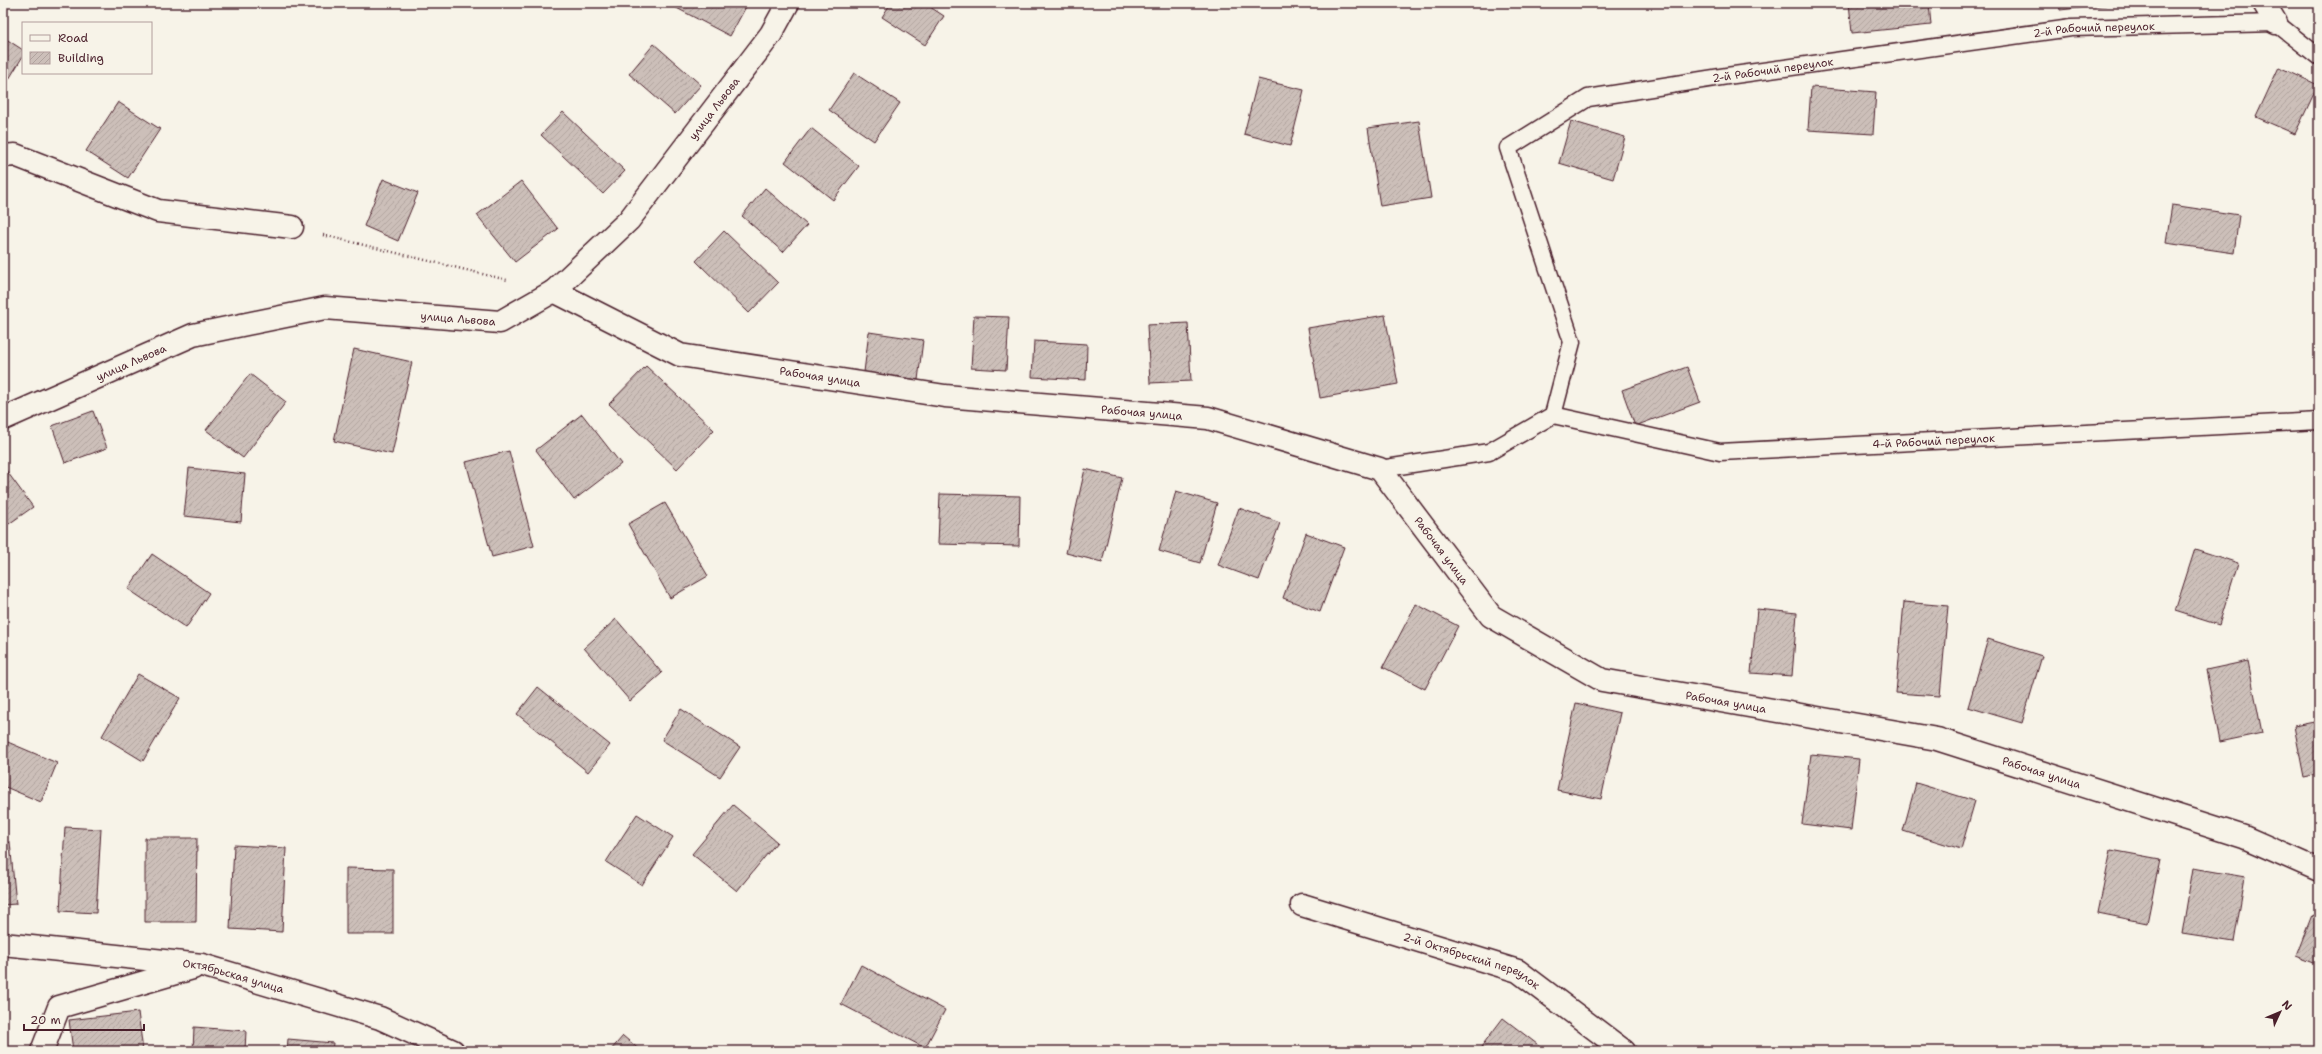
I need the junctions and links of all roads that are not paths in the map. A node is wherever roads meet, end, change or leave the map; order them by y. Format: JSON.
{"nodes":[{"id":1,"x":788,"y":3,"type":"edge"},
{"id":2,"x":2264,"y":3,"type":"edge"},
{"id":3,"x":2276,"y":23,"type":"junction"},
{"id":4,"x":2319,"y":56,"type":"edge"},
{"id":5,"x":3,"y":156,"type":"edge"},
{"id":6,"x":292,"y":227,"type":"road end"},
{"id":7,"x":554,"y":291,"type":"junction"},
{"id":8,"x":1553,"y":415,"type":"junction"},
{"id":9,"x":3,"y":419,"type":"edge"},
{"id":10,"x":2319,"y":421,"type":"edge"},
{"id":11,"x":1380,"y":469,"type":"junction"},
{"id":12,"x":2319,"y":870,"type":"edge"},
{"id":13,"x":1302,"y":905,"type":"dead end"},
{"id":14,"x":3,"y":944,"type":"edge"},
{"id":15,"x":202,"y":965,"type":"junction"},
{"id":16,"x":42,"y":1051,"type":"edge"},
{"id":17,"x":453,"y":1051,"type":"edge"},
{"id":18,"x":1624,"y":1051,"type":"edge"}],
"edges":[{"from":1,"to":7,"type":"street","name":"улица Львова"},
{"from":2,"to":3,"type":"street"},
{"from":3,"to":4,"type":"lane"},
{"from":3,"to":8,"type":"lane","name":"2-й Рабочий переулок"},
{"from":5,"to":6,"type":"street"},
{"from":7,"to":9,"type":"street","name":"улица Львова"},
{"from":7,"to":11,"type":"street","name":"Рабочая улица"},
{"from":8,"to":10,"type":"lane","name":"4-й Рабочий переулок"},
{"from":8,"to":11,"type":"lane"},
{"from":11,"to":12,"type":"street","name":"Рабочая улица"},
{"from":13,"to":18,"type":"street","name":"2-й Октябрьский переулок"},
{"from":14,"to":15,"type":"street","name":"Октябрьская улица"},
{"from":15,"to":16,"type":"street"},
{"from":15,"to":17,"type":"street","name":"Октябрьская улица"}]}
